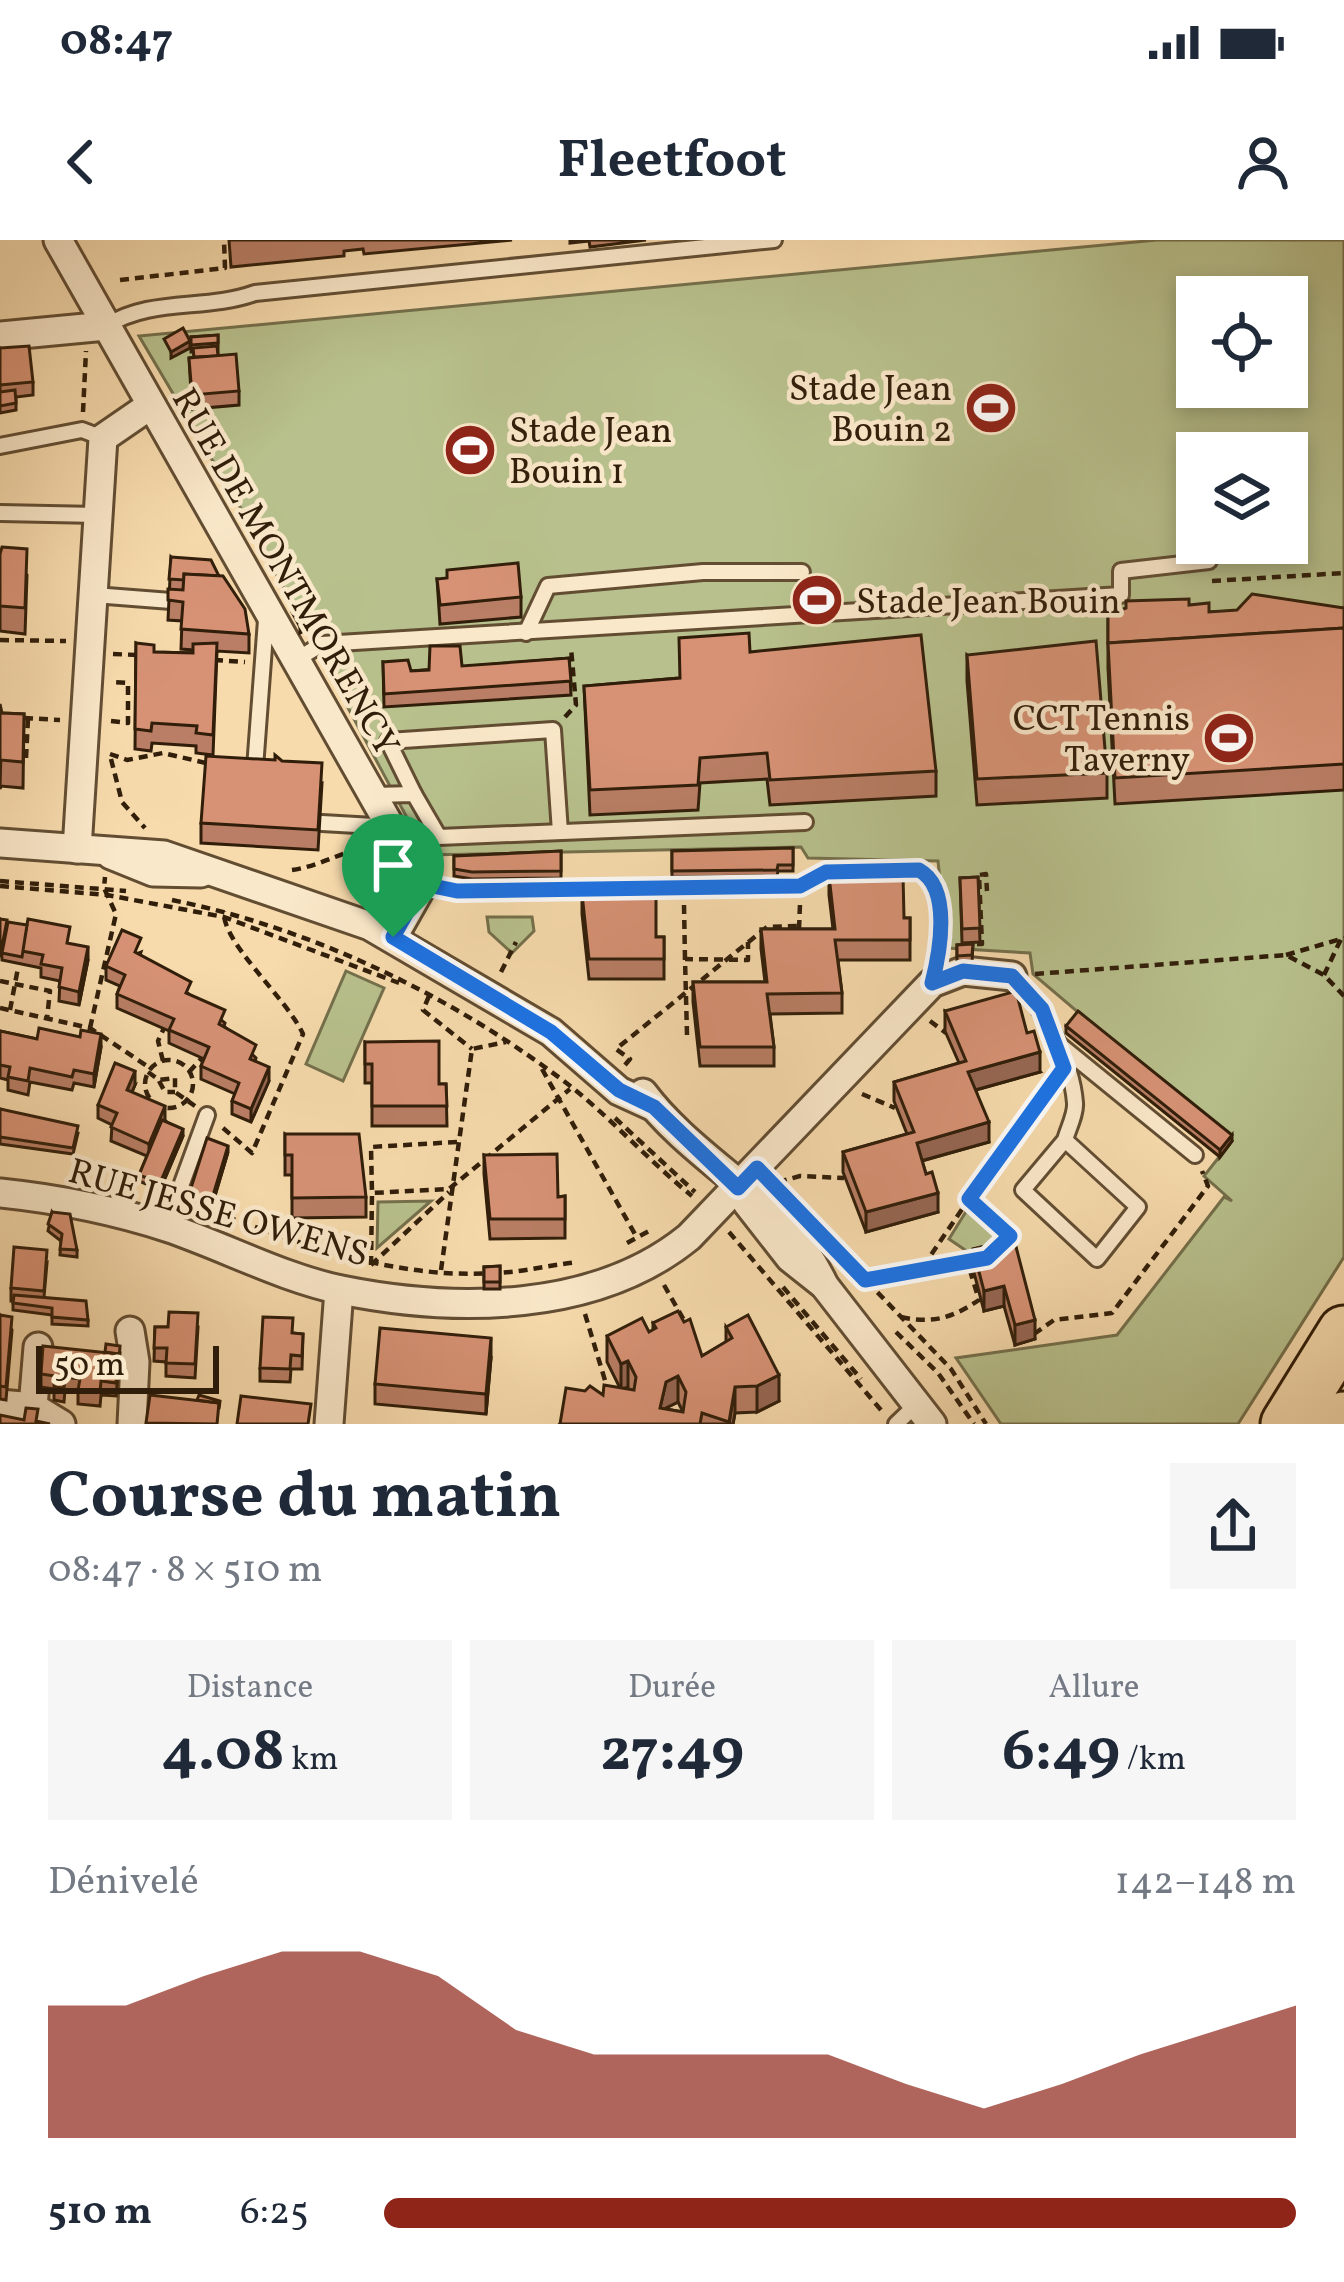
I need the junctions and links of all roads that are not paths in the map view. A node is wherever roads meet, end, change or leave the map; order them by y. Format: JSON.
{"nodes":[{"id":1,"x":58,"y":240,"type":"edge"},
{"id":2,"x":773,"y":240,"type":"edge"},
{"id":3,"x":97,"y":327,"type":"junction"},
{"id":4,"x":0,"y":335,"type":"edge"},
{"id":5,"x":152,"y":405,"type":"junction"},
{"id":6,"x":92,"y":434,"type":"junction"},
{"id":7,"x":0,"y":446,"type":"edge"},
{"id":8,"x":0,"y":513,"type":"edge"},
{"id":9,"x":98,"y":515,"type":"junction"},
{"id":10,"x":1185,"y":564,"type":"edge"},
{"id":11,"x":802,"y":572,"type":"dead end"},
{"id":12,"x":1121,"y":595,"type":"junction"},
{"id":13,"x":94,"y":596,"type":"junction"},
{"id":14,"x":184,"y":602,"type":"edge"},
{"id":15,"x":267,"y":609,"type":"junction"},
{"id":16,"x":1126,"y":613,"type":"edge"},
{"id":17,"x":526,"y":633,"type":"junction"},
{"id":18,"x":296,"y":660,"type":"junction"},
{"id":19,"x":255,"y":768,"type":"edge"},
{"id":20,"x":414,"y":794,"type":"junction"},
{"id":21,"x":373,"y":795,"type":"junction"},
{"id":22,"x":805,"y":822,"type":"dead end"},
{"id":23,"x":322,"y":823,"type":"edge"},
{"id":24,"x":560,"y":832,"type":"junction"},
{"id":25,"x":383,"y":837,"type":"junction"},
{"id":26,"x":0,"y":843,"type":"edge"},
{"id":27,"x":76,"y":849,"type":"junction"},
{"id":28,"x":423,"y":884,"type":"junction"},
{"id":29,"x":393,"y":937,"type":"junction"},
{"id":30,"x":1012,"y":976,"type":"joint"},
{"id":31,"x":932,"y":983,"type":"junction"},
{"id":32,"x":551,"y":1032,"type":"junction"},
{"id":33,"x":1055,"y":1041,"type":"junction"},
{"id":34,"x":654,"y":1107,"type":"junction"},
{"id":35,"x":207,"y":1115,"type":"road end"},
{"id":36,"x":1065,"y":1140,"type":"junction"},
{"id":37,"x":1195,"y":1155,"type":"road end"},
{"id":38,"x":738,"y":1188,"type":"junction"},
{"id":39,"x":0,"y":1193,"type":"edge"},
{"id":40,"x":166,"y":1227,"type":"junction"},
{"id":41,"x":339,"y":1290,"type":"junction"},
{"id":42,"x":130,"y":1331,"type":"dead end"},
{"id":43,"x":1344,"y":1332,"type":"edge"},
{"id":44,"x":38,"y":1347,"type":"edge"},
{"id":45,"x":880,"y":1352,"type":"junction"},
{"id":46,"x":0,"y":1404,"type":"edge"},
{"id":47,"x":33,"y":1407,"type":"junction"},
{"id":48,"x":907,"y":1419,"type":"edge"},
{"id":49,"x":61,"y":1424,"type":"edge"},
{"id":50,"x":132,"y":1424,"type":"edge"},
{"id":51,"x":329,"y":1424,"type":"edge"},
{"id":52,"x":954,"y":1424,"type":"edge"},
{"id":53,"x":1287,"y":1424,"type":"edge"}],
"edges":[{"from":1,"to":3,"type":"street","name":"RUE DE MONTMORENCY"},
{"from":2,"to":3,"type":"lane"},
{"from":3,"to":4,"type":"street"},
{"from":3,"to":5,"type":"street","name":"RUE DE MONTMORENCY"},
{"from":5,"to":6,"type":"street"},
{"from":5,"to":15,"type":"street","name":"RUE DE MONTMORENCY"},
{"from":6,"to":7,"type":"lane"},
{"from":6,"to":9,"type":"street"},
{"from":8,"to":9,"type":"lane"},
{"from":9,"to":13,"type":"street"},
{"from":10,"to":12,"type":"lane"},
{"from":11,"to":17,"type":"lane"},
{"from":12,"to":16,"type":"lane"},
{"from":12,"to":17,"type":"lane"},
{"from":13,"to":14,"type":"lane"},
{"from":13,"to":27,"type":"street"},
{"from":15,"to":18,"type":"street","name":"RUE DE MONTMORENCY"},
{"from":15,"to":19,"type":"lane"},
{"from":17,"to":18,"type":"lane"},
{"from":18,"to":21,"type":"street","name":"RUE DE MONTMORENCY"},
{"from":20,"to":21,"type":"lane"},
{"from":20,"to":24,"type":"lane"},
{"from":20,"to":24,"type":"lane"},
{"from":21,"to":25,"type":"street","name":"RUE DE MONTMORENCY"},
{"from":22,"to":24,"type":"lane"},
{"from":23,"to":25,"type":"lane"},
{"from":25,"to":28,"type":"street","name":"RUE DE MONTMORENCY"},
{"from":26,"to":27,"type":"street"},
{"from":27,"to":29,"type":"street"},
{"from":28,"to":29,"type":"street"},
{"from":28,"to":31,"type":"lane"},
{"from":29,"to":32,"type":"street"},
{"from":30,"to":31,"type":"street"},
{"from":30,"to":33,"type":"lane"},
{"from":31,"to":38,"type":"street","name":"RUE JESSE OWENS"},
{"from":32,"to":34,"type":"street"},
{"from":32,"to":34,"type":"street"},
{"from":33,"to":36,"type":"lane"},
{"from":33,"to":37,"type":"lane"},
{"from":34,"to":38,"type":"street"},
{"from":35,"to":40,"type":"lane"},
{"from":36,"to":36,"type":"lane"},
{"from":38,"to":41,"type":"street","name":"RUE JESSE OWENS"},
{"from":38,"to":45,"type":"street"},
{"from":39,"to":40,"type":"street","name":"RUE JESSE OWENS"},
{"from":40,"to":41,"type":"street","name":"RUE JESSE OWENS"},
{"from":41,"to":51,"type":"street"},
{"from":42,"to":50,"type":"street"},
{"from":43,"to":53,"type":"highway"},
{"from":44,"to":47,"type":"street"},
{"from":45,"to":48,"type":"street"},
{"from":45,"to":52,"type":"street"},
{"from":46,"to":47,"type":"street"},
{"from":47,"to":49,"type":"street"}]}
